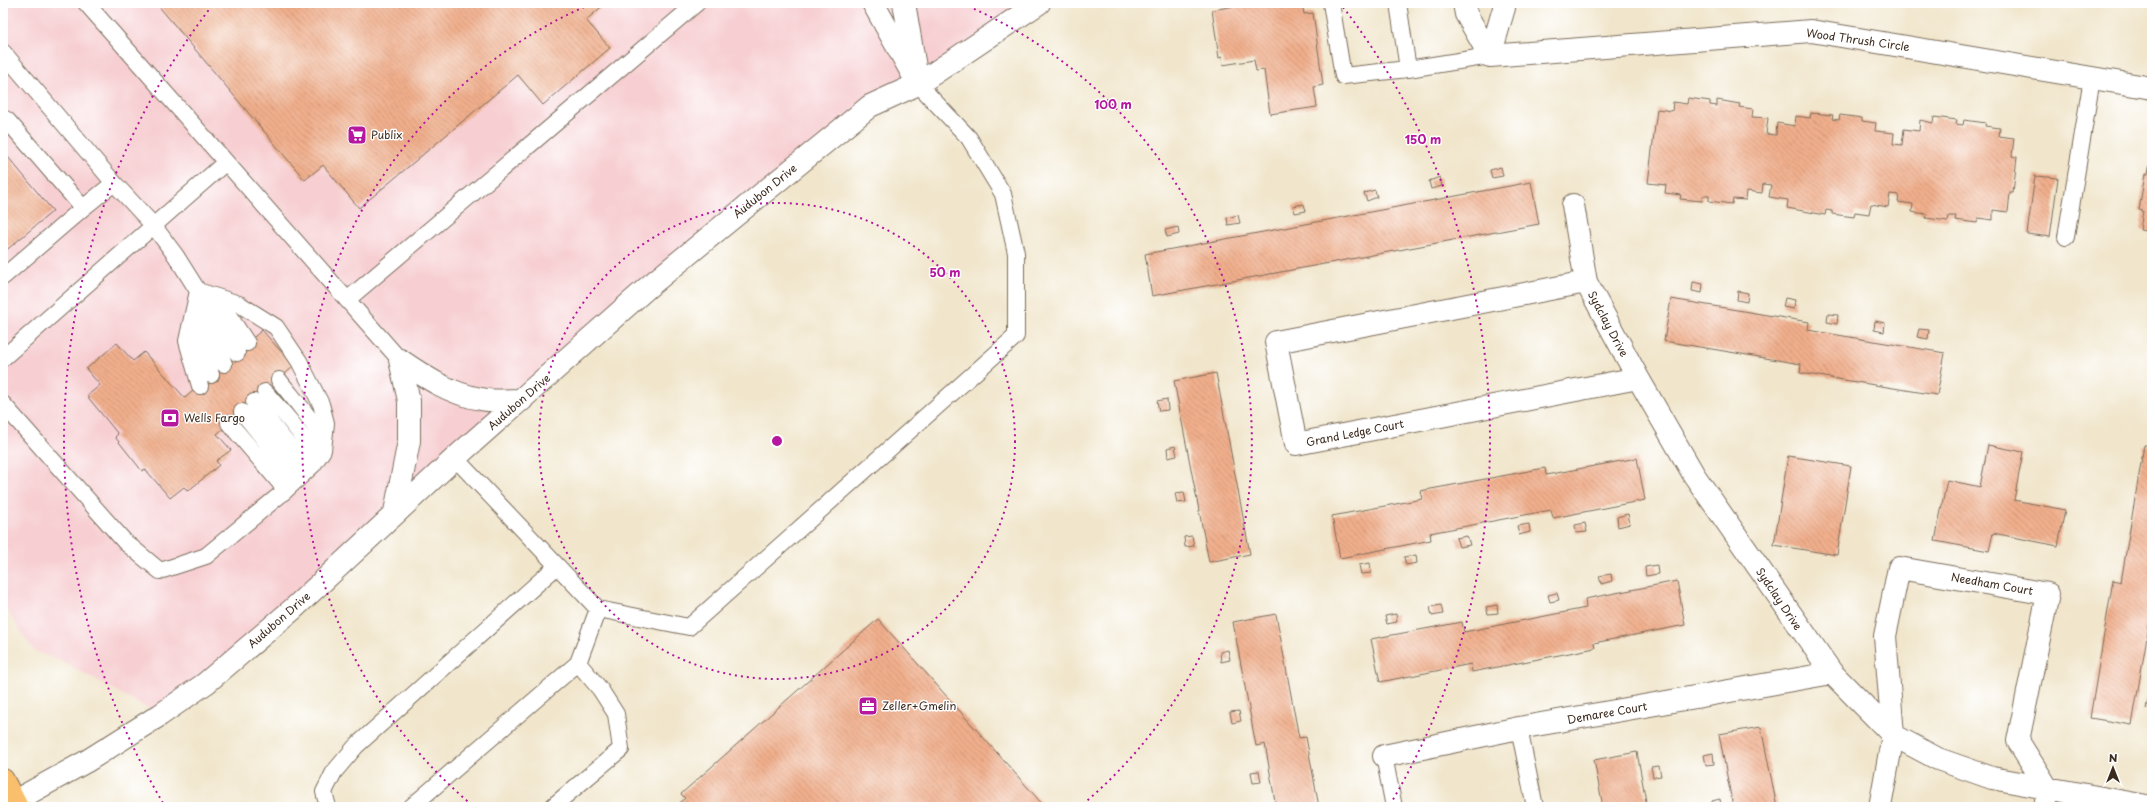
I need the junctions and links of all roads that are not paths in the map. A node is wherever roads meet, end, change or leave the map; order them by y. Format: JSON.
{"nodes":[{"id":1,"x":86,"y":3,"type":"edge"},
{"id":2,"x":697,"y":3,"type":"edge"},
{"id":3,"x":873,"y":3,"type":"edge"},
{"id":4,"x":904,"y":3,"type":"edge"},
{"id":5,"x":1040,"y":3,"type":"edge"},
{"id":6,"x":1331,"y":3,"type":"edge"},
{"id":7,"x":1398,"y":3,"type":"edge"},
{"id":8,"x":1464,"y":3,"type":"edge"},
{"id":9,"x":1504,"y":3,"type":"edge"},
{"id":10,"x":3,"y":52,"type":"edge"},
{"id":11,"x":1490,"y":56,"type":"junction"},
{"id":12,"x":1408,"y":69,"type":"junction"},
{"id":13,"x":2092,"y":78,"type":"junction"},
{"id":14,"x":918,"y":84,"type":"junction"},
{"id":15,"x":2152,"y":88,"type":"edge"},
{"id":16,"x":3,"y":118,"type":"edge"},
{"id":17,"x":226,"y":162,"type":"junction"},
{"id":18,"x":114,"y":183,"type":"junction"},
{"id":19,"x":1573,"y":205,"type":"dead end"},
{"id":20,"x":83,"y":208,"type":"junction"},
{"id":21,"x":153,"y":225,"type":"junction"},
{"id":22,"x":2066,"y":236,"type":"dead end"},
{"id":23,"x":3,"y":277,"type":"edge"},
{"id":24,"x":1586,"y":282,"type":"junction"},
{"id":25,"x":198,"y":291,"type":"junction"},
{"id":26,"x":347,"y":300,"type":"junction"},
{"id":27,"x":242,"y":348,"type":"dead end"},
{"id":28,"x":3,"y":358,"type":"edge"},
{"id":29,"x":400,"y":360,"type":"junction"},
{"id":30,"x":224,"y":364,"type":"dead end"},
{"id":31,"x":1638,"y":378,"type":"junction"},
{"id":32,"x":205,"y":380,"type":"dead end"},
{"id":33,"x":278,"y":380,"type":"dead end"},
{"id":34,"x":259,"y":397,"type":"dead end"},
{"id":35,"x":522,"y":400,"type":"junction"},
{"id":36,"x":3,"y":404,"type":"edge"},
{"id":37,"x":242,"y":412,"type":"dead end"},
{"id":38,"x":229,"y":423,"type":"dead end"},
{"id":39,"x":324,"y":450,"type":"junction"},
{"id":40,"x":455,"y":458,"type":"junction"},
{"id":41,"x":300,"y":477,"type":"junction"},
{"id":42,"x":395,"y":512,"type":"junction"},
{"id":43,"x":558,"y":566,"type":"junction"},
{"id":44,"x":598,"y":609,"type":"junction"},
{"id":45,"x":578,"y":663,"type":"junction"},
{"id":46,"x":1832,"y":673,"type":"junction"},
{"id":47,"x":1520,"y":728,"type":"junction"},
{"id":48,"x":1892,"y":736,"type":"junction"},
{"id":49,"x":1384,"y":756,"type":"joint"},
{"id":50,"x":3,"y":780,"type":"edge"},
{"id":51,"x":2046,"y":798,"type":"edge"},
{"id":52,"x":12,"y":805,"type":"edge"},
{"id":53,"x":328,"y":807,"type":"edge"},
{"id":54,"x":411,"y":807,"type":"edge"},
{"id":55,"x":552,"y":807,"type":"edge"},
{"id":56,"x":1394,"y":807,"type":"edge"},
{"id":57,"x":1535,"y":807,"type":"edge"},
{"id":58,"x":1880,"y":807,"type":"edge"},
{"id":59,"x":2152,"y":807,"type":"edge"}],
"edges":[{"from":1,"to":17,"type":"lane"},
{"from":2,"to":26,"type":"lane"},
{"from":3,"to":14,"type":"street"},
{"from":4,"to":14,"type":"street"},
{"from":5,"to":14,"type":"street","name":"Audubon Drive"},
{"from":6,"to":12,"type":"lane"},
{"from":7,"to":12,"type":"lane"},
{"from":8,"to":11,"type":"street"},
{"from":9,"to":11,"type":"street"},
{"from":10,"to":18,"type":"lane"},
{"from":11,"to":12,"type":"lane"},
{"from":11,"to":13,"type":"street","name":"Wood Thrush Circle"},
{"from":13,"to":15,"type":"street","name":"Wood Thrush Circle"},
{"from":13,"to":22,"type":"lane"},
{"from":14,"to":35,"type":"street","name":"Audubon Drive"},
{"from":14,"to":44,"type":"lane"},
{"from":16,"to":20,"type":"lane"},
{"from":17,"to":21,"type":"lane"},
{"from":17,"to":26,"type":"lane"},
{"from":18,"to":20,"type":"lane"},
{"from":18,"to":21,"type":"lane"},
{"from":19,"to":24,"type":"street","name":"Sydclay Drive"},
{"from":20,"to":23,"type":"lane"},
{"from":21,"to":25,"type":"lane"},
{"from":21,"to":28,"type":"lane"},
{"from":24,"to":31,"type":"street","name":"Sydclay Drive"},
{"from":24,"to":31,"type":"street","name":"Grand Ledge Court"},
{"from":25,"to":27,"type":"lane"},
{"from":25,"to":30,"type":"lane"},
{"from":25,"to":32,"type":"lane"},
{"from":25,"to":39,"type":"lane"},
{"from":26,"to":29,"type":"lane"},
{"from":29,"to":35,"type":"street"},
{"from":29,"to":42,"type":"street"},
{"from":31,"to":46,"type":"street","name":"Sydclay Drive"},
{"from":33,"to":39,"type":"lane"},
{"from":34,"to":41,"type":"lane"},
{"from":35,"to":40,"type":"street","name":"Audubon Drive"},
{"from":36,"to":41,"type":"lane"},
{"from":37,"to":41,"type":"lane"},
{"from":38,"to":41,"type":"lane"},
{"from":39,"to":41,"type":"lane"},
{"from":40,"to":42,"type":"street","name":"Audubon Drive"},
{"from":40,"to":43,"type":"lane"},
{"from":42,"to":52,"type":"street","name":"Audubon Drive"},
{"from":43,"to":44,"type":"lane"},
{"from":43,"to":53,"type":"lane"},
{"from":44,"to":45,"type":"lane"},
{"from":45,"to":54,"type":"lane"},
{"from":45,"to":55,"type":"lane"},
{"from":46,"to":47,"type":"street","name":"Demaree Court"},
{"from":46,"to":48,"type":"street","name":"Sydclay Drive"},
{"from":47,"to":49,"type":"street","name":"Demaree Court"},
{"from":47,"to":57,"type":"lane"},
{"from":48,"to":51,"type":"street","name":"Sydclay Drive"},
{"from":48,"to":51,"type":"street","name":"Needham Court"},
{"from":48,"to":58,"type":"street"},
{"from":49,"to":56,"type":"lane"},
{"from":50,"to":52,"type":"main road"},
{"from":51,"to":59,"type":"street","name":"Sydclay Drive"}]}
